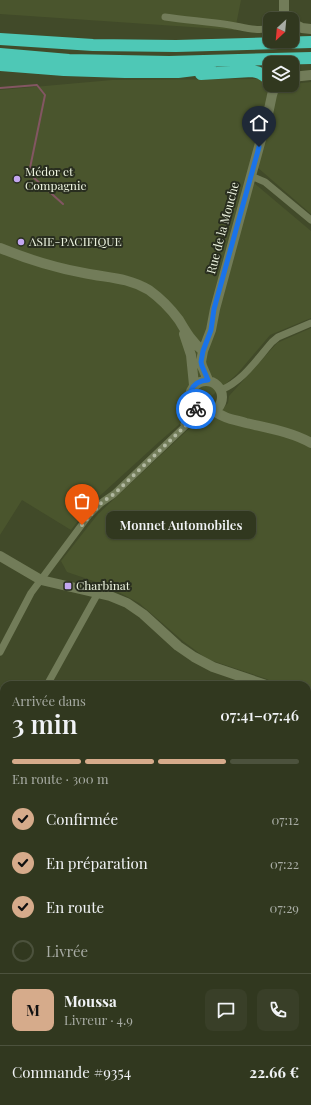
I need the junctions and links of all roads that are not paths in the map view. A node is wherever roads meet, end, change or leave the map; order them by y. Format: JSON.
{"nodes":[{"id":1,"x":284,"y":0,"type":"edge"},
{"id":2,"x":284,"y":12,"type":"edge"},
{"id":3,"x":165,"y":17,"type":"dead end"},
{"id":4,"x":299,"y":26,"type":"edge"},
{"id":5,"x":311,"y":29,"type":"edge"},
{"id":6,"x":263,"y":30,"type":"edge"},
{"id":7,"x":0,"y":34,"type":"edge"},
{"id":8,"x":0,"y":39,"type":"edge"},
{"id":9,"x":13,"y":40,"type":"junction"},
{"id":10,"x":311,"y":42,"type":"edge"},
{"id":11,"x":0,"y":54,"type":"edge"},
{"id":12,"x":311,"y":58,"type":"edge"},
{"id":13,"x":247,"y":60,"type":"junction"},
{"id":14,"x":2,"y":66,"type":"edge"},
{"id":15,"x":178,"y":72,"type":"junction"},
{"id":16,"x":263,"y":74,"type":"edge"},
{"id":17,"x":311,"y":75,"type":"edge"},
{"id":18,"x":299,"y":76,"type":"edge"},
{"id":19,"x":271,"y":92,"type":"edge"},
{"id":20,"x":251,"y":176,"type":"junction"},
{"id":21,"x":311,"y":220,"type":"edge"},
{"id":22,"x":0,"y":248,"type":"edge"},
{"id":23,"x":311,"y":323,"type":"edge"},
{"id":24,"x":181,"y":324,"type":"junction"},
{"id":25,"x":201,"y":350,"type":"junction"},
{"id":26,"x":192,"y":363,"type":"junction"},
{"id":27,"x":208,"y":380,"type":"junction"},
{"id":28,"x":194,"y":385,"type":"junction"},
{"id":29,"x":221,"y":390,"type":"junction"},
{"id":30,"x":192,"y":404,"type":"junction"},
{"id":31,"x":217,"y":408,"type":"junction"},
{"id":32,"x":200,"y":412,"type":"junction"},
{"id":33,"x":177,"y":434,"type":"junction"},
{"id":34,"x":311,"y":443,"type":"edge"},
{"id":35,"x":0,"y":556,"type":"edge"},
{"id":36,"x":41,"y":580,"type":"junction"},
{"id":37,"x":98,"y":593,"type":"junction"},
{"id":38,"x":0,"y":652,"type":"edge"},
{"id":39,"x":49,"y":681,"type":"edge"},
{"id":40,"x":254,"y":681,"type":"edge"}],
"edges":[{"from":1,"to":2,"type":"street"},
{"from":3,"to":6,"type":"street"},
{"from":4,"to":5,"type":"street"},
{"from":7,"to":9,"type":"highway"},
{"from":8,"to":9,"type":"highway"},
{"from":9,"to":10,"type":"highway"},
{"from":11,"to":13,"type":"highway"},
{"from":12,"to":13,"type":"highway"},
{"from":13,"to":15,"type":"highway"},
{"from":14,"to":15,"type":"highway"},
{"from":15,"to":16,"type":"highway"},
{"from":17,"to":18,"type":"street"},
{"from":19,"to":20,"type":"street","name":"Rue de la Mouche"},
{"from":20,"to":21,"type":"street"},
{"from":20,"to":25,"type":"street","name":"Rue de la Mouche"},
{"from":22,"to":24,"type":"street"},
{"from":23,"to":29,"type":"street"},
{"from":24,"to":25,"type":"street"},
{"from":24,"to":26,"type":"street"},
{"from":25,"to":26,"type":"street","name":"Rue de la Mouche"},
{"from":25,"to":27,"type":"street","name":"Rue de la Mouche"},
{"from":26,"to":28,"type":"street"},
{"from":27,"to":28,"type":"street"},
{"from":27,"to":29,"type":"street"},
{"from":28,"to":30,"type":"street"},
{"from":29,"to":31,"type":"street"},
{"from":30,"to":32,"type":"street"},
{"from":30,"to":33,"type":"street"},
{"from":31,"to":32,"type":"street"},
{"from":31,"to":34,"type":"street"},
{"from":32,"to":33,"type":"street"},
{"from":33,"to":36,"type":"street"},
{"from":35,"to":36,"type":"street"},
{"from":36,"to":37,"type":"street"},
{"from":36,"to":38,"type":"street"},
{"from":37,"to":39,"type":"street"},
{"from":37,"to":40,"type":"street"}]}
